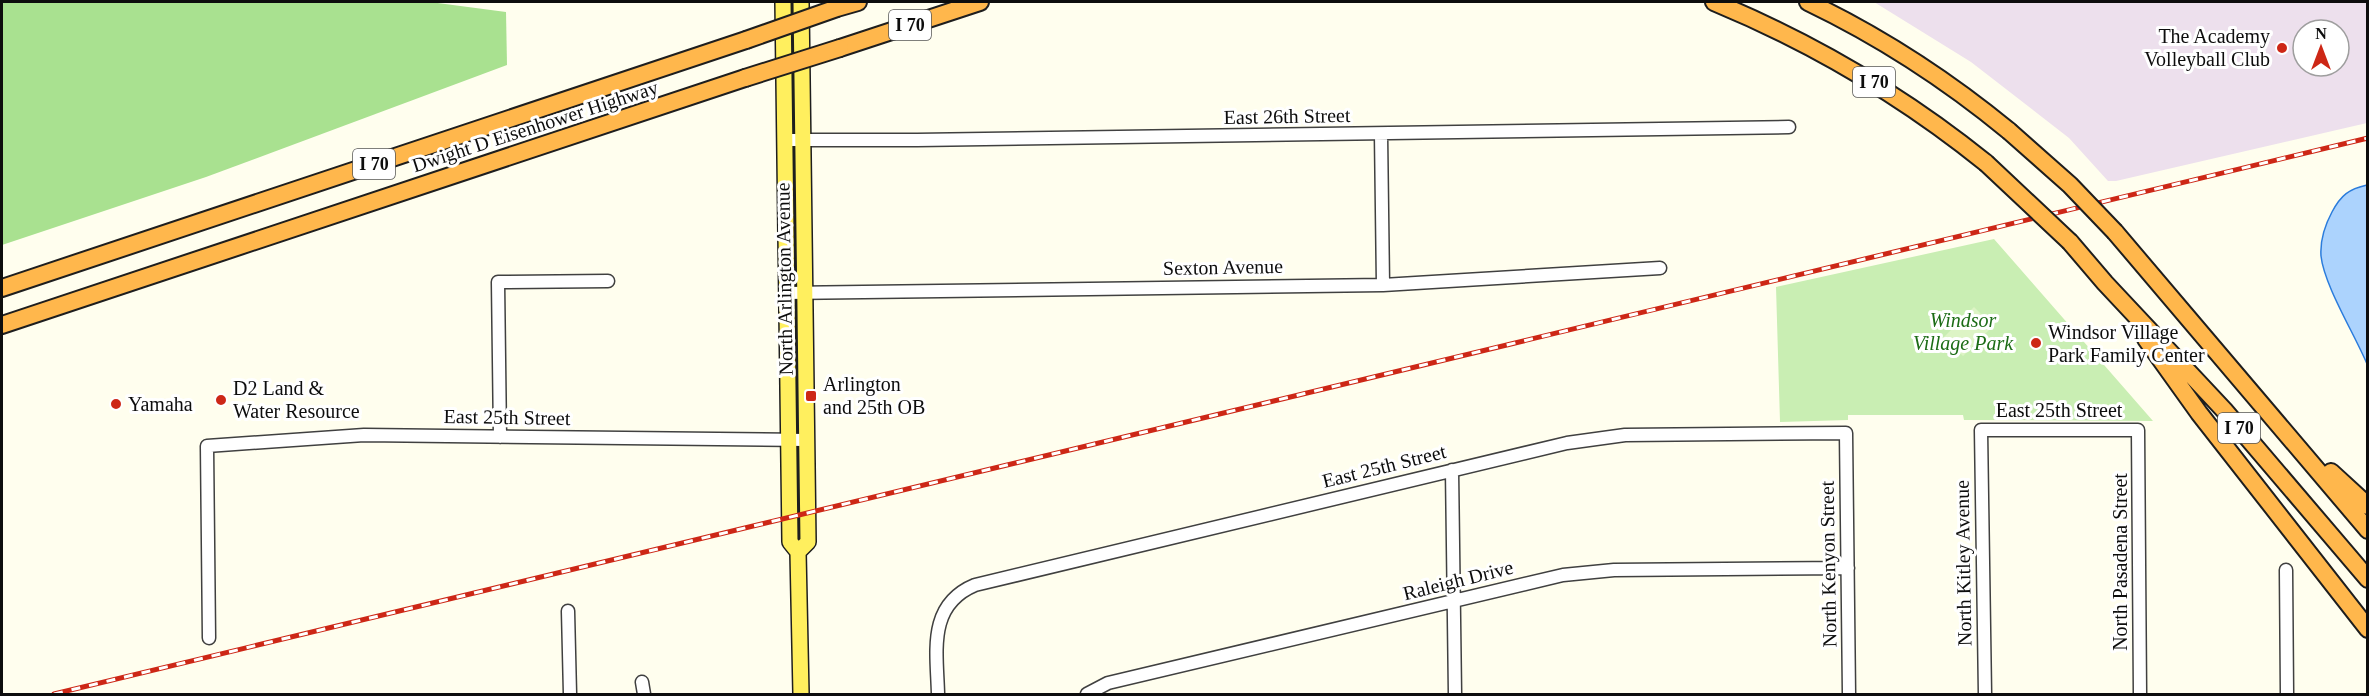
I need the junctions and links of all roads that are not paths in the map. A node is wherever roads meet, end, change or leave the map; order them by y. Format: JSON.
{"nodes":[{"id":1,"x":783,"y":2,"type":"edge"},
{"id":2,"x":801,"y":2,"type":"edge"},
{"id":3,"x":858,"y":2,"type":"edge"},
{"id":4,"x":980,"y":2,"type":"edge"},
{"id":5,"x":1714,"y":2,"type":"edge"},
{"id":6,"x":1808,"y":2,"type":"edge"},
{"id":7,"x":1789,"y":127,"type":"dead end"},
{"id":8,"x":1381,"y":134,"type":"junction"},
{"id":9,"x":785,"y":140,"type":"junction"},
{"id":10,"x":803,"y":140,"type":"junction"},
{"id":11,"x":1660,"y":268,"type":"dead end"},
{"id":12,"x":608,"y":281,"type":"dead end"},
{"id":13,"x":2105,"y":283,"type":"junction"},
{"id":14,"x":1383,"y":285,"type":"junction"},
{"id":15,"x":2,"y":288,"type":"edge"},
{"id":16,"x":786,"y":293,"type":"junction"},
{"id":17,"x":805,"y":293,"type":"junction"},
{"id":18,"x":2,"y":325,"type":"edge"},
{"id":19,"x":1981,"y":430,"type":"joint"},
{"id":20,"x":2138,"y":430,"type":"joint"},
{"id":21,"x":2285,"y":430,"type":"junction"},
{"id":22,"x":1846,"y":433,"type":"joint"},
{"id":23,"x":500,"y":437,"type":"junction"},
{"id":24,"x":788,"y":440,"type":"junction"},
{"id":25,"x":806,"y":440,"type":"junction"},
{"id":26,"x":1452,"y":470,"type":"junction"},
{"id":27,"x":2367,"y":506,"type":"edge"},
{"id":28,"x":2367,"y":530,"type":"edge"},
{"id":29,"x":798,"y":552,"type":"junction"},
{"id":30,"x":1848,"y":568,"type":"junction"},
{"id":31,"x":2286,"y":570,"type":"dead end"},
{"id":32,"x":2367,"y":579,"type":"edge"},
{"id":33,"x":1454,"y":601,"type":"junction"},
{"id":34,"x":568,"y":611,"type":"dead end"},
{"id":35,"x":2367,"y":629,"type":"edge"},
{"id":36,"x":208,"y":638,"type":"dead end"},
{"id":37,"x":570,"y":694,"type":"edge"},
{"id":38,"x":801,"y":694,"type":"edge"},
{"id":39,"x":938,"y":694,"type":"edge"},
{"id":40,"x":1086,"y":694,"type":"edge"},
{"id":41,"x":1455,"y":694,"type":"edge"},
{"id":42,"x":1850,"y":694,"type":"edge"},
{"id":43,"x":1985,"y":694,"type":"edge"},
{"id":44,"x":2140,"y":694,"type":"edge"},
{"id":45,"x":2287,"y":694,"type":"edge"}],
"edges":[{"from":1,"to":9,"type":"main road","name":"North Arlington Avenue"},
{"from":2,"to":10,"type":"main road","name":"North Arlington Avenue"},
{"from":3,"to":15,"type":"highway","name":"Dwight D Eisenhower Highway","number":"I 70","bridge":true},
{"from":4,"to":18,"type":"highway","name":"Dwight D Eisenhower Highway","number":"I 70","bridge":true},
{"from":5,"to":13,"type":"highway","number":"I 70","bridge":true},
{"from":6,"to":21,"type":"highway","number":"I 70","bridge":true},
{"from":7,"to":8,"type":"street","name":"East 26th Street"},
{"from":8,"to":10,"type":"street","name":"East 26th Street"},
{"from":8,"to":14,"type":"street"},
{"from":9,"to":10,"type":"street","name":"East 26th Street"},
{"from":9,"to":16,"type":"main road","name":"North Arlington Avenue"},
{"from":10,"to":17,"type":"main road","name":"North Arlington Avenue"},
{"from":11,"to":14,"type":"street","name":"Sexton Avenue"},
{"from":12,"to":23,"type":"street"},
{"from":13,"to":32,"type":"highway","number":"I 70"},
{"from":13,"to":35,"type":"highway"},
{"from":14,"to":17,"type":"street","name":"Sexton Avenue"},
{"from":16,"to":17,"type":"street","name":"Sexton Avenue"},
{"from":16,"to":24,"type":"main road","name":"North Arlington Avenue"},
{"from":17,"to":25,"type":"main road","name":"North Arlington Avenue"},
{"from":19,"to":20,"type":"street","name":"East 25th Street"},
{"from":19,"to":43,"type":"street","name":"North Kitley Avenue"},
{"from":20,"to":44,"type":"street","name":"North Pasadena Street"},
{"from":21,"to":27,"type":"highway"},
{"from":21,"to":28,"type":"highway","number":"I 70"},
{"from":22,"to":26,"type":"street","name":"East 25th Street"},
{"from":22,"to":30,"type":"street","name":"North Kenyon Street"},
{"from":23,"to":24,"type":"street","name":"East 25th Street"},
{"from":23,"to":36,"type":"street","name":"East 25th Street"},
{"from":24,"to":25,"type":"street","name":"East 25th Street"},
{"from":24,"to":29,"type":"main road","name":"North Arlington Avenue"},
{"from":25,"to":29,"type":"main road","name":"North Arlington Avenue"},
{"from":26,"to":33,"type":"street"},
{"from":26,"to":39,"type":"street","name":"East 25th Street"},
{"from":29,"to":38,"type":"main road","name":"North Arlington Avenue"},
{"from":30,"to":33,"type":"street","name":"Raleigh Drive"},
{"from":30,"to":42,"type":"street","name":"North Kenyon Street"},
{"from":31,"to":45,"type":"street"},
{"from":33,"to":40,"type":"street","name":"Raleigh Drive"},
{"from":33,"to":41,"type":"street"},
{"from":34,"to":37,"type":"street"}]}
